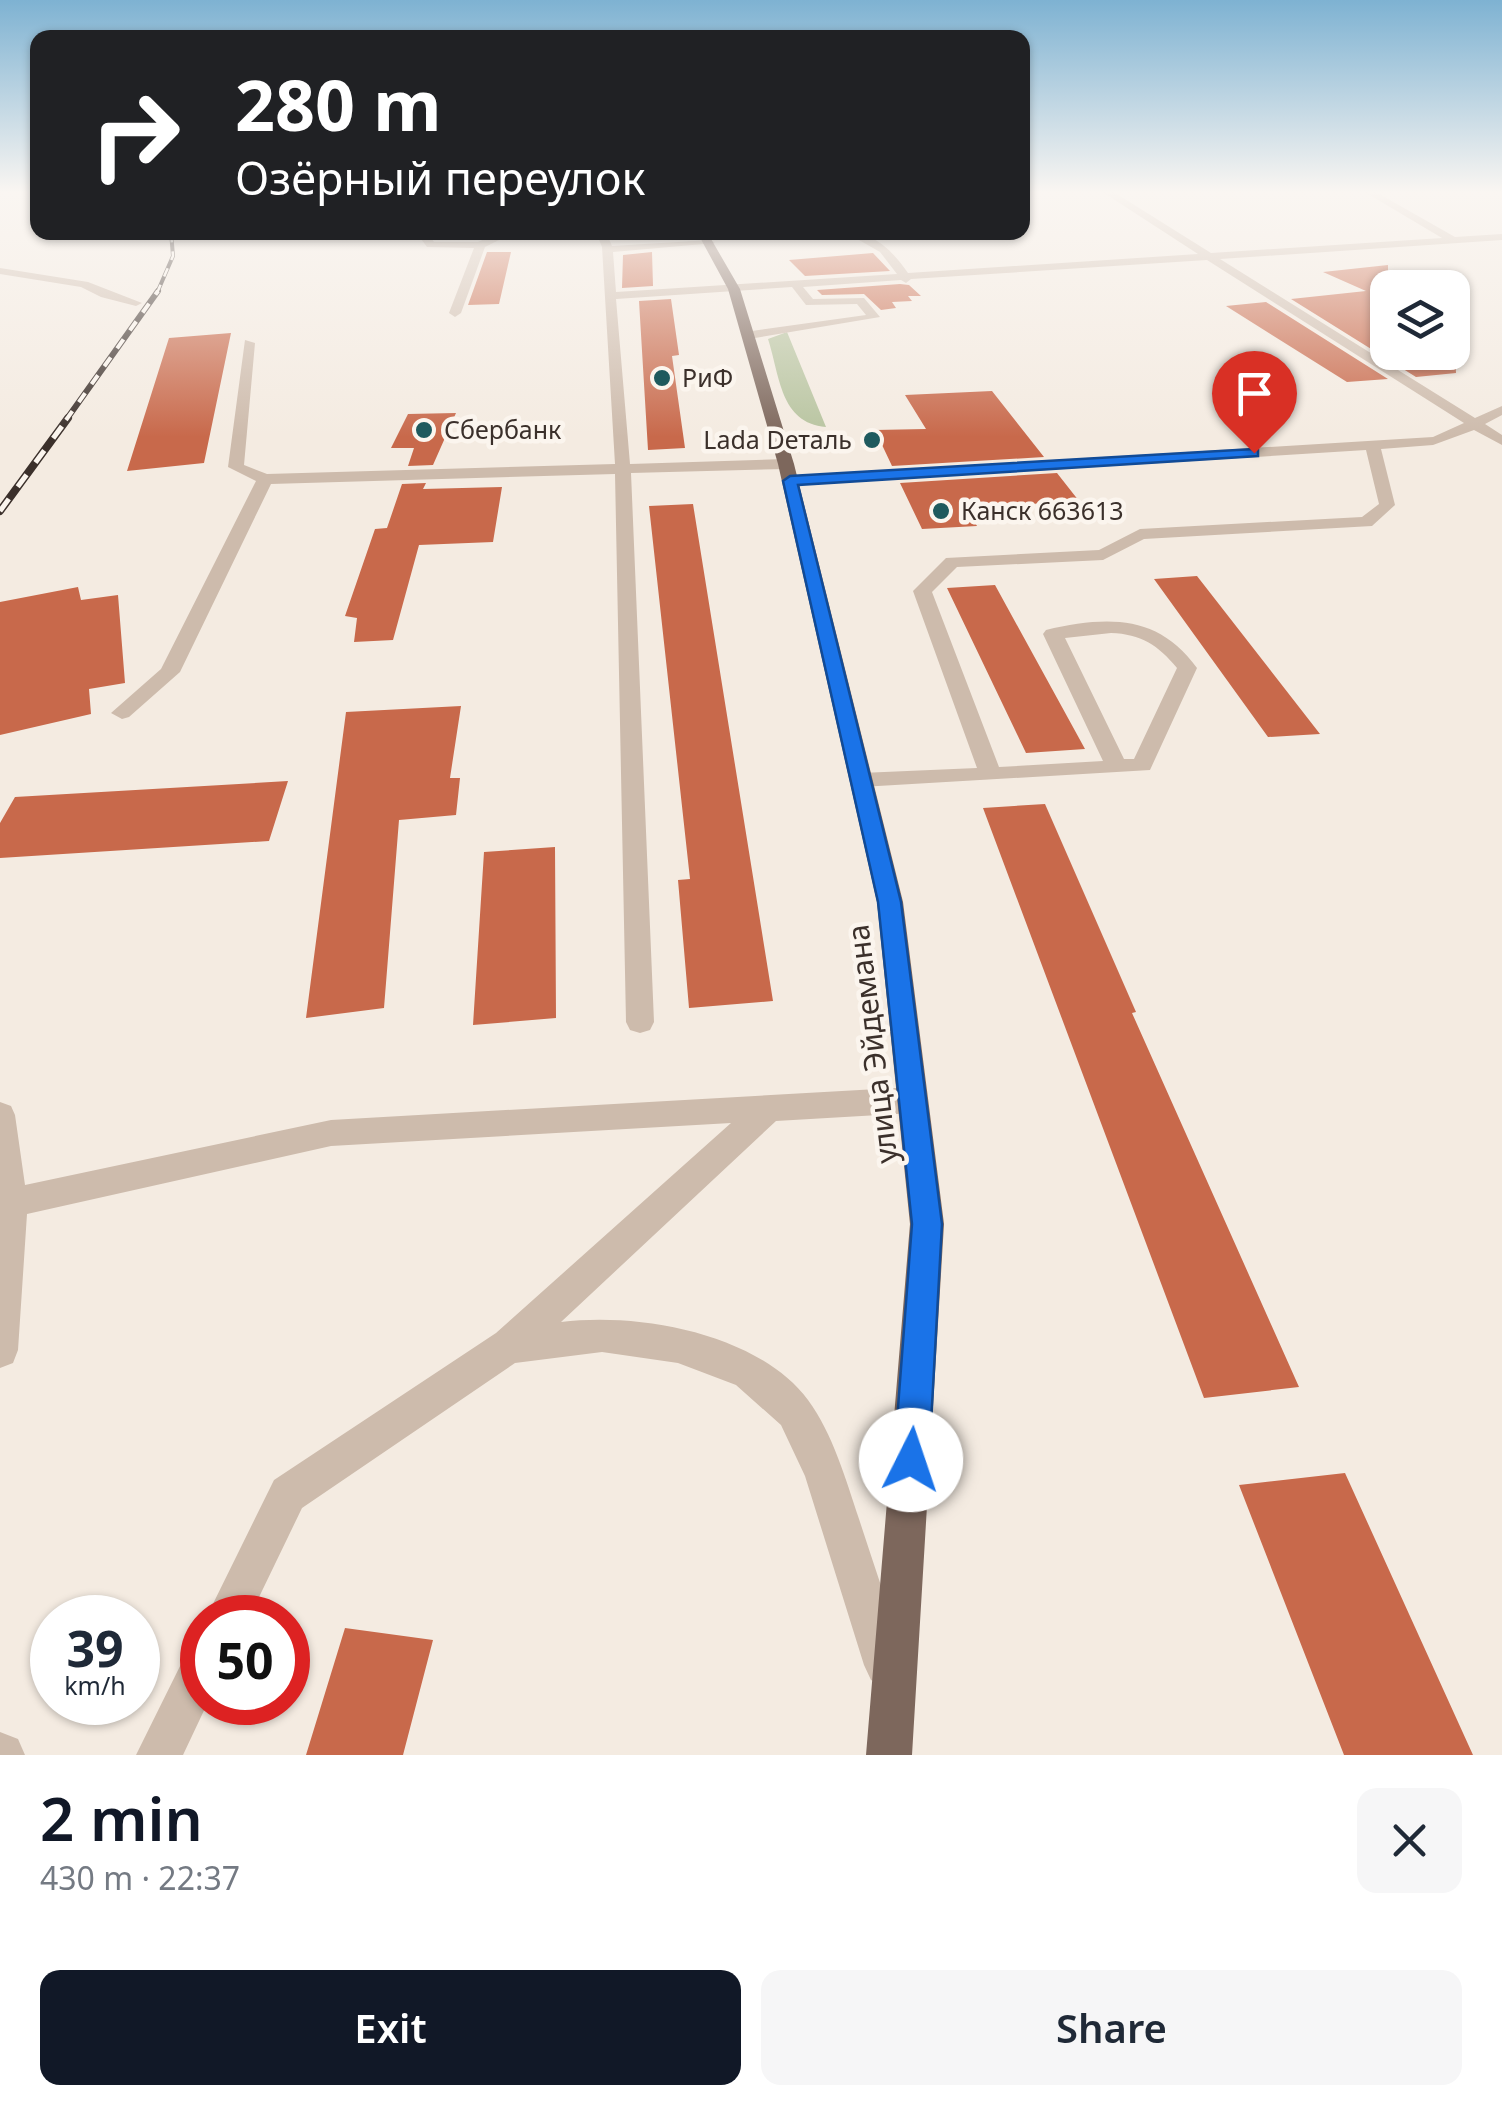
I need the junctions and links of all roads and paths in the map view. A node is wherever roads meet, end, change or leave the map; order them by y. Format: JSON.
{"nodes":[{"id":1,"x":12,"y":273,"type":"edge"},
{"id":2,"x":469,"y":273,"type":"edge"},
{"id":3,"x":609,"y":273,"type":"edge"},
{"id":4,"x":725,"y":273,"type":"edge"},
{"id":5,"x":902,"y":273,"type":"edge"},
{"id":6,"x":1008,"y":273,"type":"edge"},
{"id":7,"x":1231,"y":273,"type":"edge"},
{"id":8,"x":906,"y":280,"type":"junction"},
{"id":9,"x":798,"y":286,"type":"junction"},
{"id":10,"x":734,"y":289,"type":"junction"},
{"id":11,"x":610,"y":296,"type":"junction"},
{"id":12,"x":136,"y":302,"type":"dead end"},
{"id":13,"x":810,"y":303,"type":"junction"},
{"id":14,"x":454,"y":313,"type":"dead end"},
{"id":15,"x":823,"y":324,"type":"junction"},
{"id":16,"x":749,"y":335,"type":"junction"},
{"id":17,"x":250,"y":343,"type":"dead end"},
{"id":18,"x":1502,"y":410,"type":"edge"},
{"id":19,"x":1472,"y":422,"type":"junction"},
{"id":20,"x":1502,"y":441,"type":"edge"},
{"id":21,"x":1373,"y":446,"type":"junction"},
{"id":22,"x":623,"y":470,"type":"junction"},
{"id":23,"x":788,"y":472,"type":"junction"},
{"id":24,"x":265,"y":479,"type":"junction"},
{"id":25,"x":122,"y":713,"type":"dead end"},
{"id":26,"x":1117,"y":767,"type":"junction"},
{"id":27,"x":992,"y":775,"type":"junction"},
{"id":28,"x":861,"y":780,"type":"junction"},
{"id":29,"x":640,"y":1022,"type":"dead end"},
{"id":30,"x":912,"y":1100,"type":"junction"},
{"id":31,"x":767,"y":1110,"type":"junction"},
{"id":32,"x":0,"y":1115,"type":"edge"},
{"id":33,"x":11,"y":1204,"type":"junction"},
{"id":34,"x":509,"y":1346,"type":"junction"},
{"id":35,"x":0,"y":1350,"type":"edge"},
{"id":36,"x":238,"y":1595,"type":"edge"},
{"id":37,"x":896,"y":1695,"type":"junction"},
{"id":38,"x":180,"y":1712,"type":"edge"},
{"id":39,"x":159,"y":1755,"type":"edge"},
{"id":40,"x":889,"y":1755,"type":"edge"}],
"edges":[{"from":1,"to":12,"type":"street"},
{"from":2,"to":14,"type":"street"},
{"from":3,"to":11,"type":"street"},
{"from":4,"to":10,"type":"main road","name":"улица Эйдемана"},
{"from":5,"to":8,"type":"street"},
{"from":6,"to":8,"type":"street"},
{"from":7,"to":19,"type":"street"},
{"from":8,"to":9,"type":"street"},
{"from":9,"to":10,"type":"street"},
{"from":9,"to":13,"type":"street"},
{"from":10,"to":11,"type":"street"},
{"from":10,"to":16,"type":"main road","name":"улица Эйдемана"},
{"from":11,"to":22,"type":"street"},
{"from":13,"to":15,"type":"street"},
{"from":13,"to":15,"type":"street"},
{"from":15,"to":16,"type":"street"},
{"from":16,"to":23,"type":"main road","name":"улица Эйдемана"},
{"from":17,"to":24,"type":"street"},
{"from":18,"to":19,"type":"street"},
{"from":19,"to":20,"type":"street"},
{"from":19,"to":21,"type":"street"},
{"from":21,"to":23,"type":"street"},
{"from":21,"to":27,"type":"street"},
{"from":22,"to":23,"type":"street"},
{"from":22,"to":24,"type":"street"},
{"from":22,"to":29,"type":"street"},
{"from":23,"to":28,"type":"main road","name":"улица Эйдемана"},
{"from":24,"to":25,"type":"street"},
{"from":26,"to":26,"type":"street"},
{"from":26,"to":27,"type":"street"},
{"from":27,"to":28,"type":"street"},
{"from":28,"to":30,"type":"main road","name":"улица Эйдемана"},
{"from":30,"to":31,"type":"street"},
{"from":30,"to":37,"type":"main road","name":"улица Эйдемана"},
{"from":31,"to":33,"type":"street"},
{"from":31,"to":34,"type":"street"},
{"from":32,"to":33,"type":"street"},
{"from":33,"to":35,"type":"street"},
{"from":34,"to":36,"type":"street"},
{"from":34,"to":37,"type":"street"},
{"from":37,"to":40,"type":"main road","name":"улица Эйдемана"},
{"from":38,"to":39,"type":"street"}]}
